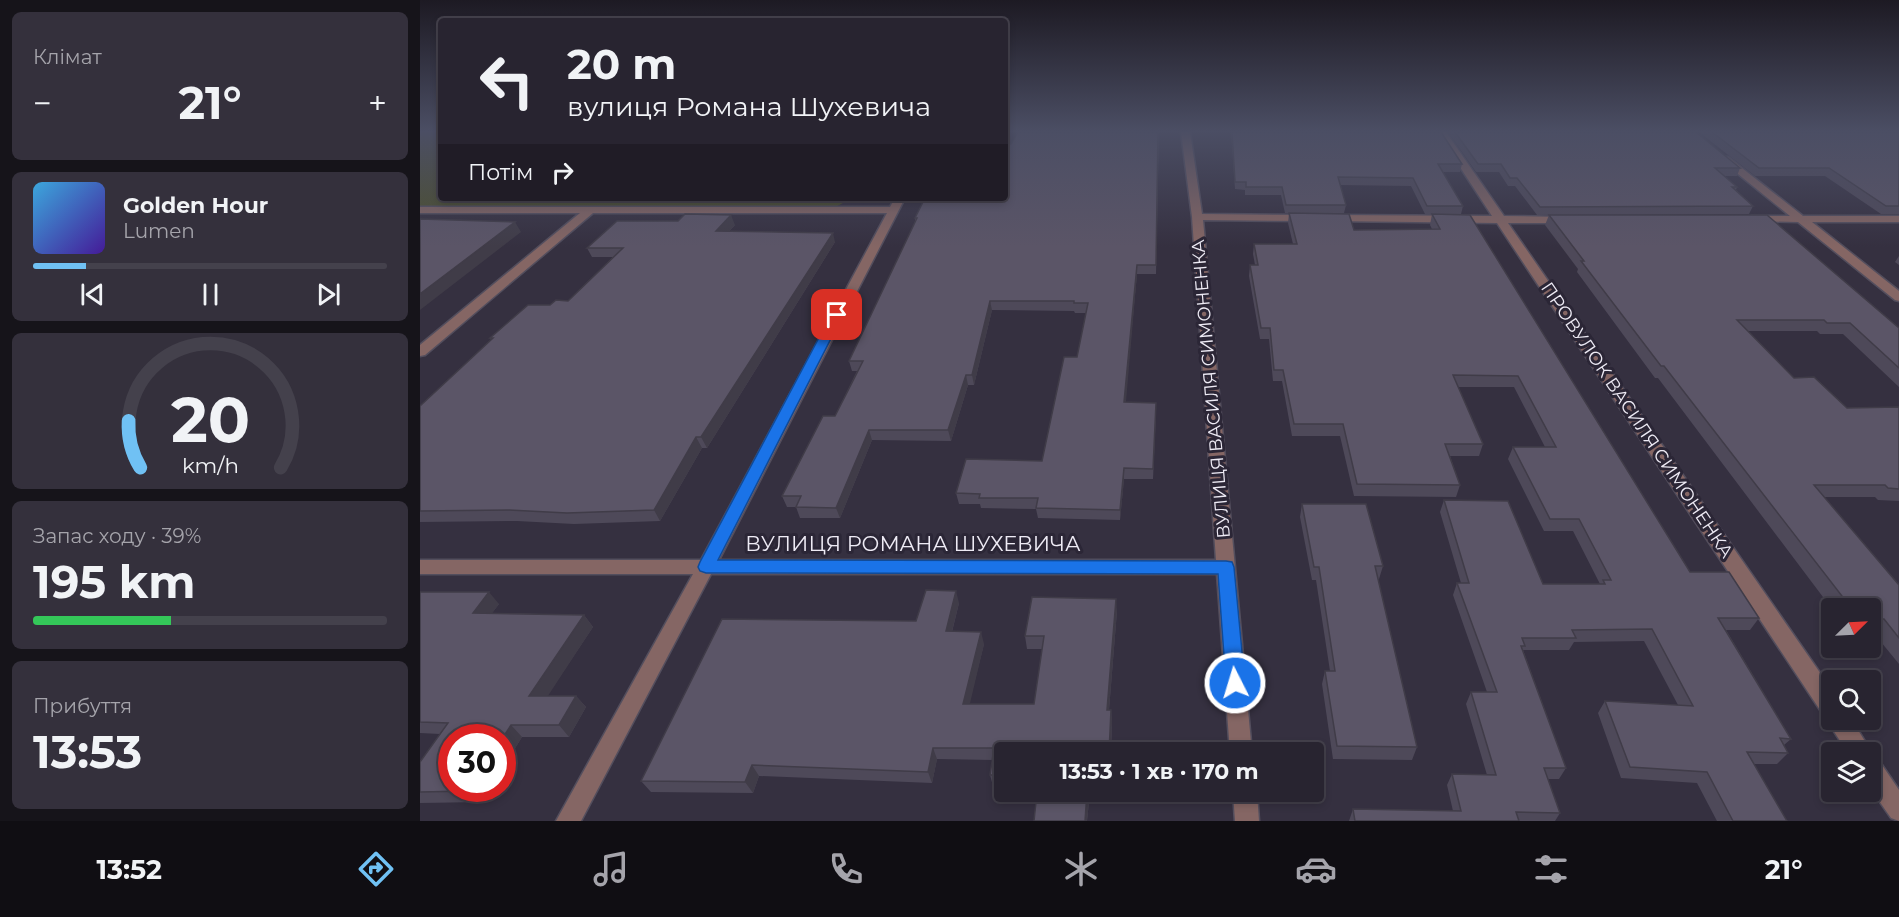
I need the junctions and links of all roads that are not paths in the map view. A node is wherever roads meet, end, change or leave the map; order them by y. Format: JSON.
{"nodes":[{"id":1,"x":1190,"y":170,"type":"edge"},
{"id":2,"x":1468,"y":170,"type":"edge"},
{"id":3,"x":1739,"y":170,"type":"edge"},
{"id":4,"x":896,"y":204,"type":"edge"},
{"id":5,"x":420,"y":210,"type":"edge"},
{"id":6,"x":590,"y":210,"type":"junction"},
{"id":7,"x":1197,"y":217,"type":"junction"},
{"id":8,"x":1741,"y":219,"type":"edge"},
{"id":9,"x":1801,"y":219,"type":"junction"},
{"id":10,"x":1899,"y":219,"type":"edge"},
{"id":11,"x":1502,"y":220,"type":"junction"},
{"id":12,"x":1574,"y":220,"type":"edge"},
{"id":13,"x":1899,"y":297,"type":"edge"},
{"id":14,"x":420,"y":352,"type":"edge"},
{"id":15,"x":420,"y":567,"type":"edge"},
{"id":16,"x":706,"y":567,"type":"junction"},
{"id":17,"x":1226,"y":567,"type":"junction"},
{"id":18,"x":1821,"y":693,"type":"edge"},
{"id":19,"x":1240,"y":742,"type":"edge"},
{"id":20,"x":1881,"y":783,"type":"edge"},
{"id":21,"x":1246,"y":802,"type":"edge"},
{"id":22,"x":1899,"y":810,"type":"edge"},
{"id":23,"x":568,"y":821,"type":"edge"},
{"id":24,"x":1247,"y":821,"type":"edge"}],
"edges":[{"from":1,"to":7,"type":"street","name":"ВУЛИЦЯ ВАСИЛЯ СИМОНЕНКА"},
{"from":2,"to":11,"type":"street","name":"ПРОВУЛОК ВАСИЛЯ СИМОНЕНКА"},
{"from":3,"to":9,"type":"street"},
{"from":4,"to":6,"type":"street"},
{"from":4,"to":16,"type":"street"},
{"from":5,"to":6,"type":"street"},
{"from":6,"to":14,"type":"street"},
{"from":7,"to":11,"type":"street"},
{"from":7,"to":17,"type":"street","name":"ВУЛИЦЯ ВАСИЛЯ СИМОНЕНКА"},
{"from":8,"to":9,"type":"street"},
{"from":9,"to":10,"type":"street"},
{"from":9,"to":13,"type":"street"},
{"from":11,"to":12,"type":"street"},
{"from":11,"to":18,"type":"street","name":"ПРОВУЛОК ВАСИЛЯ СИМОНЕНКА"},
{"from":15,"to":16,"type":"street","name":"ВУЛИЦЯ РОМАНА ШУХЕВИЧА"},
{"from":16,"to":17,"type":"street","name":"ВУЛИЦЯ РОМАНА ШУХЕВИЧА"},
{"from":16,"to":23,"type":"street"},
{"from":17,"to":19,"type":"street","name":"ВУЛИЦЯ ВАСИЛЯ СИМОНЕНКА"},
{"from":20,"to":22,"type":"street"},
{"from":21,"to":24,"type":"street"}]}
